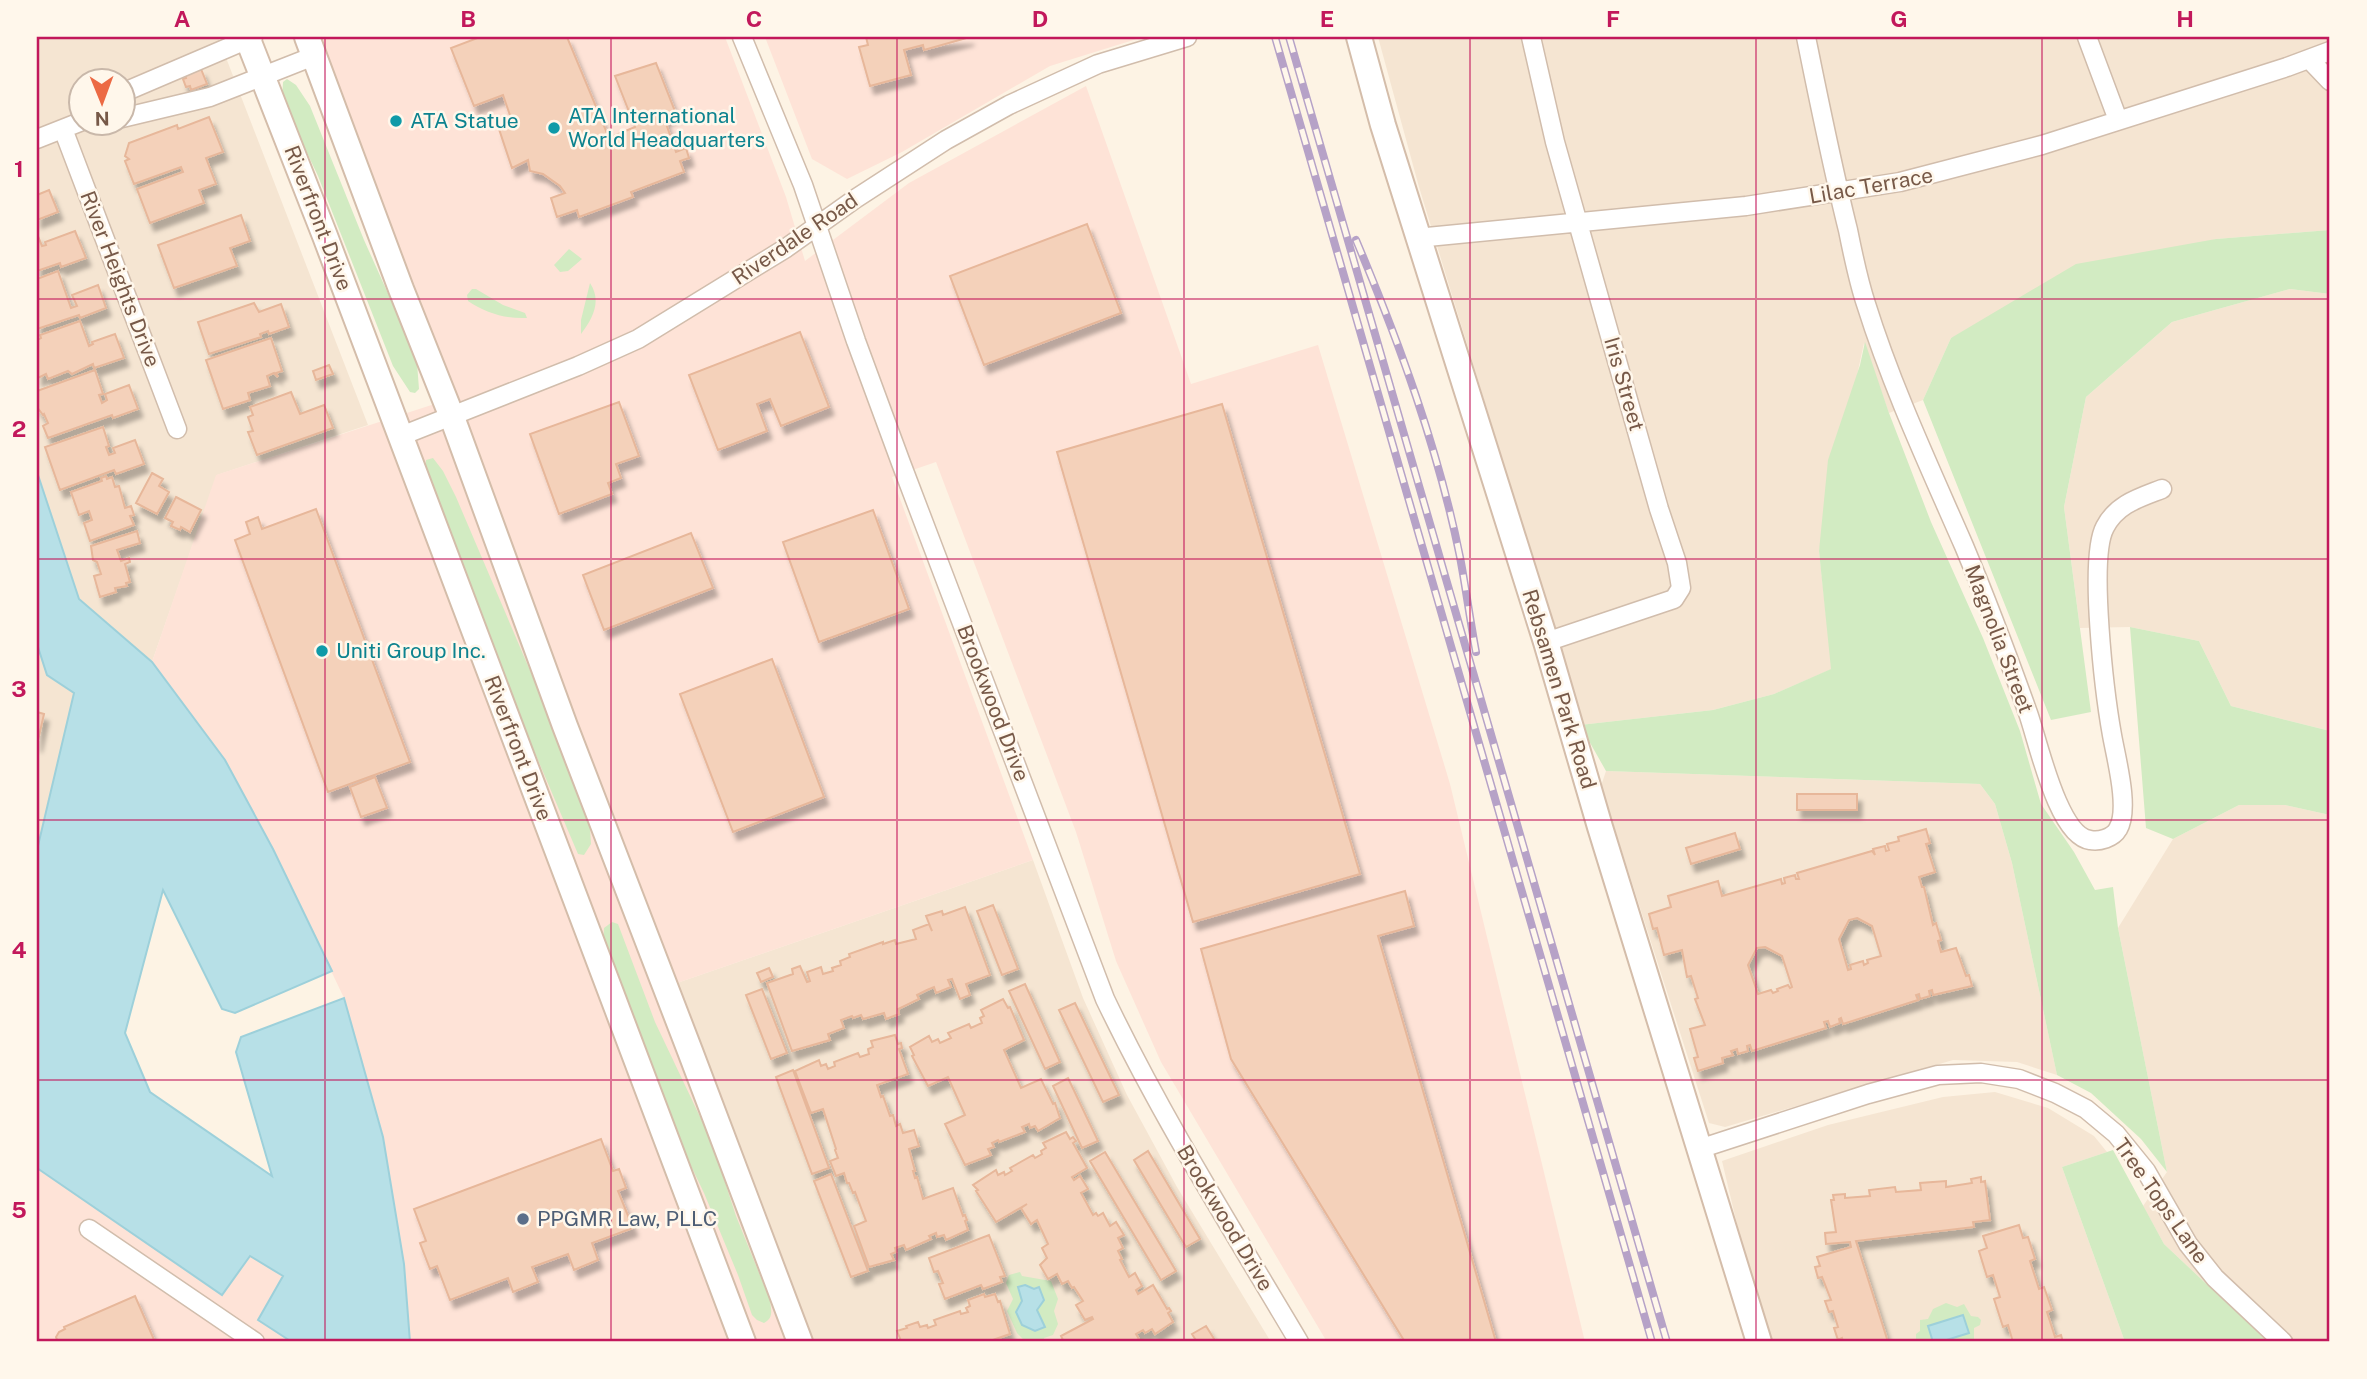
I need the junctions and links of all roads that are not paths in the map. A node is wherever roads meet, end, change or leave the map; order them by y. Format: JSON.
{"nodes":[{"id":1,"x":249,"y":37,"type":"edge"},
{"id":2,"x":742,"y":37,"type":"edge"},
{"id":3,"x":1187,"y":37,"type":"edge"},
{"id":4,"x":1359,"y":37,"type":"edge"},
{"id":5,"x":1531,"y":37,"type":"edge"},
{"id":6,"x":1806,"y":37,"type":"edge"},
{"id":7,"x":2087,"y":37,"type":"edge"},
{"id":8,"x":310,"y":46,"type":"edge"},
{"id":9,"x":2330,"y":51,"type":"edge"},
{"id":10,"x":2309,"y":59,"type":"junction"},
{"id":11,"x":262,"y":77,"type":"junction"},
{"id":12,"x":2330,"y":81,"type":"edge"},
{"id":13,"x":136,"y":87,"type":"edge"},
{"id":14,"x":136,"y":115,"type":"edge"},
{"id":15,"x":2118,"y":120,"type":"junction"},
{"id":16,"x":66,"y":128,"type":"edge"},
{"id":17,"x":63,"y":129,"type":"junction"},
{"id":18,"x":37,"y":139,"type":"edge"},
{"id":19,"x":1839,"y":193,"type":"junction"},
{"id":20,"x":1579,"y":222,"type":"junction"},
{"id":21,"x":817,"y":225,"type":"junction"},
{"id":22,"x":1417,"y":238,"type":"junction"},
{"id":23,"x":452,"y":417,"type":"junction"},
{"id":24,"x":177,"y":429,"type":"dead end"},
{"id":25,"x":401,"y":436,"type":"junction"},
{"id":26,"x":2162,"y":489,"type":"dead end"},
{"id":27,"x":1546,"y":642,"type":"junction"},
{"id":28,"x":1699,"y":1149,"type":"junction"},
{"id":29,"x":89,"y":1229,"type":"dead end"},
{"id":30,"x":794,"y":1340,"type":"edge"},
{"id":31,"x":255,"y":1342,"type":"edge"},
{"id":32,"x":743,"y":1342,"type":"edge"},
{"id":33,"x":1299,"y":1342,"type":"edge"},
{"id":34,"x":1759,"y":1342,"type":"edge"},
{"id":35,"x":2283,"y":1342,"type":"edge"}],
"edges":[{"from":1,"to":11,"type":"street","name":"Riverfront Drive"},
{"from":1,"to":13,"type":"street"},
{"from":2,"to":21,"type":"street","name":"Brookwood Drive"},
{"from":3,"to":21,"type":"street","name":"Riverdale Road"},
{"from":4,"to":22,"type":"street","name":"Rebsamen Park Road"},
{"from":5,"to":20,"type":"street","name":"Iris Street"},
{"from":6,"to":19,"type":"street","name":"Magnolia Street"},
{"from":7,"to":15,"type":"street"},
{"from":8,"to":11,"type":"street"},
{"from":8,"to":23,"type":"street"},
{"from":9,"to":10,"type":"street","name":"Lilac Terrace"},
{"from":10,"to":12,"type":"street"},
{"from":10,"to":15,"type":"street","name":"Lilac Terrace"},
{"from":11,"to":14,"type":"street"},
{"from":11,"to":25,"type":"street","name":"Riverfront Drive"},
{"from":15,"to":19,"type":"street","name":"Lilac Terrace"},
{"from":16,"to":17,"type":"street"},
{"from":17,"to":18,"type":"street"},
{"from":17,"to":24,"type":"street","name":"River Heights Drive"},
{"from":19,"to":20,"type":"street","name":"Lilac Terrace"},
{"from":19,"to":26,"type":"street","name":"Magnolia Street"},
{"from":20,"to":22,"type":"street","name":"Lilac Terrace"},
{"from":20,"to":27,"type":"street","name":"Iris Street"},
{"from":21,"to":23,"type":"street","name":"Riverdale Road"},
{"from":21,"to":33,"type":"street","name":"Brookwood Drive"},
{"from":22,"to":27,"type":"street","name":"Rebsamen Park Road"},
{"from":23,"to":25,"type":"street","name":"Riverdale Road"},
{"from":23,"to":30,"type":"street"},
{"from":25,"to":32,"type":"street","name":"Riverfront Drive"},
{"from":27,"to":28,"type":"street","name":"Rebsamen Park Road"},
{"from":28,"to":34,"type":"street","name":"Rebsamen Park Road"},
{"from":28,"to":35,"type":"street","name":"Tree Tops Lane"},
{"from":29,"to":31,"type":"street"}]}
